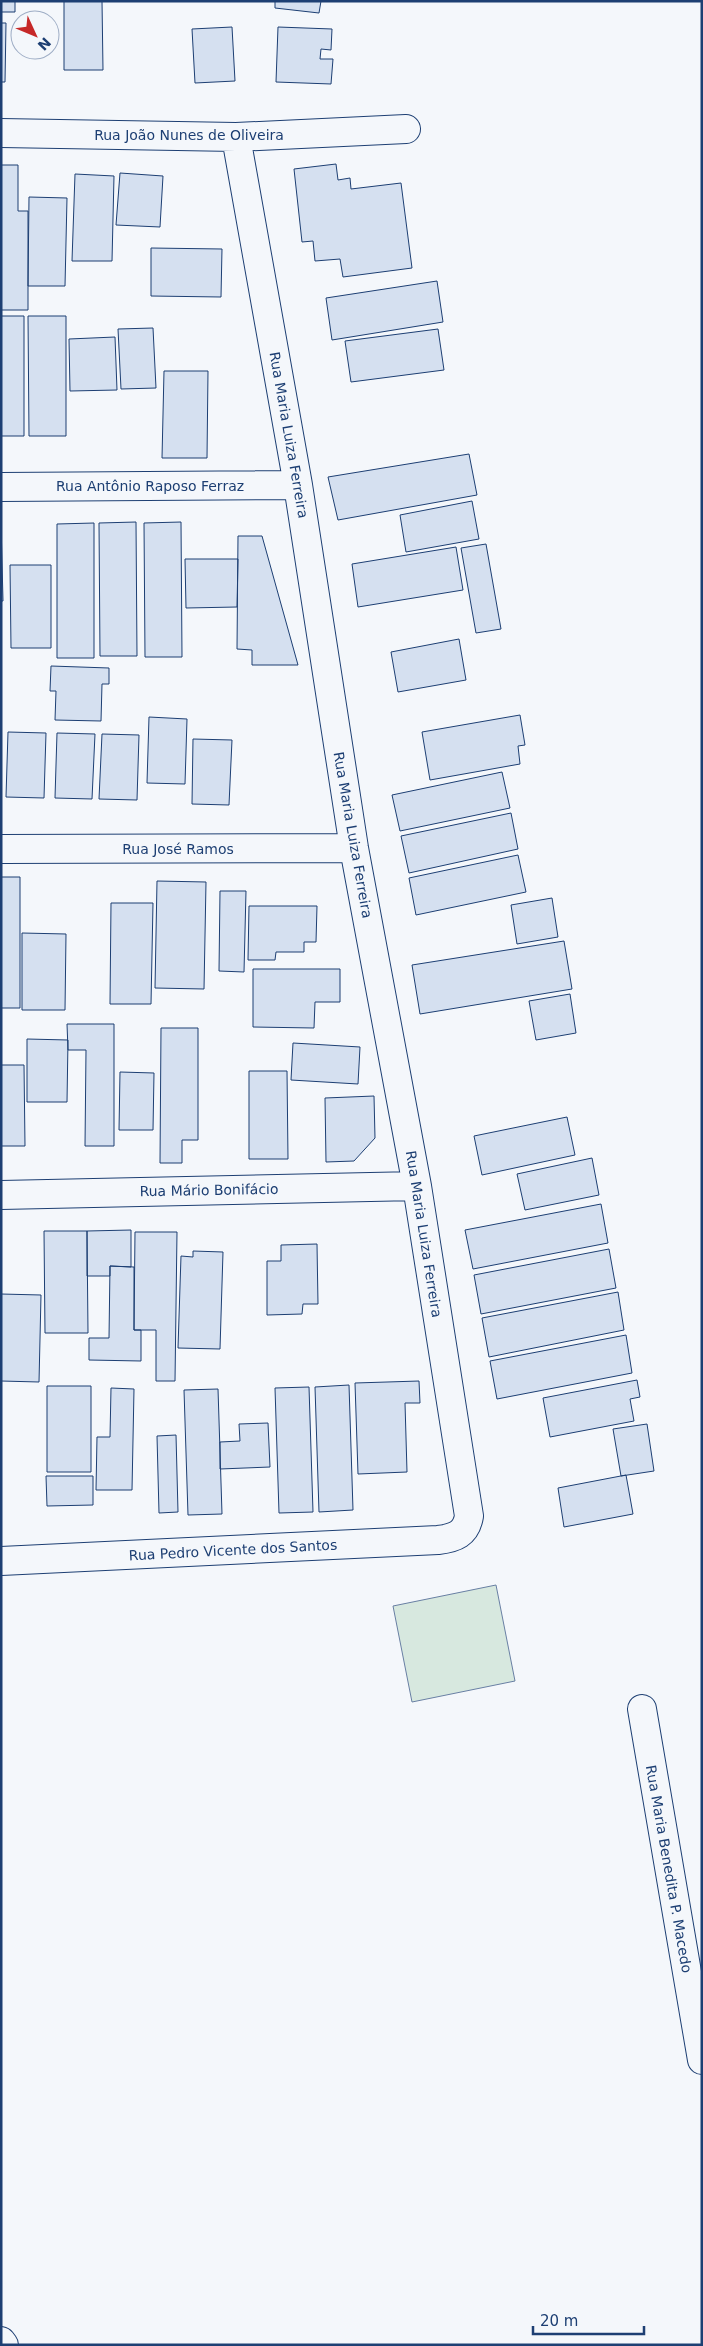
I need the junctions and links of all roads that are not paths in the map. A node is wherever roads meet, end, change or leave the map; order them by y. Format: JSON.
{"nodes":[{"id":1,"x":406,"y":128,"type":"dead end"},
{"id":2,"x":1,"y":134,"type":"edge"},
{"id":3,"x":236,"y":137,"type":"junction"},
{"id":4,"x":298,"y":485,"type":"junction"},
{"id":5,"x":1,"y":487,"type":"edge"},
{"id":6,"x":354,"y":848,"type":"junction"},
{"id":7,"x":1,"y":849,"type":"edge"},
{"id":8,"x":417,"y":1186,"type":"junction"},
{"id":9,"x":1,"y":1195,"type":"edge"},
{"id":10,"x":463,"y":1531,"type":"joint"},
{"id":11,"x":1,"y":1561,"type":"edge"},
{"id":12,"x":642,"y":1708,"type":"dead end"},
{"id":13,"x":702,"y":2060,"type":"edge"},
{"id":14,"x":1,"y":2341,"type":"edge"},
{"id":15,"x":4,"y":2345,"type":"edge"}],
"edges":[{"from":1,"to":3,"type":"street","name":"Rua João Nunes de Oliveira"},
{"from":2,"to":3,"type":"street","name":"Rua João Nunes de Oliveira"},
{"from":3,"to":4,"type":"street","name":"Rua Maria Luiza Ferreira"},
{"from":4,"to":5,"type":"street","name":"Rua Antônio Raposo Ferraz"},
{"from":4,"to":6,"type":"street","name":"Rua Maria Luiza Ferreira"},
{"from":6,"to":7,"type":"street","name":"Rua José Ramos"},
{"from":6,"to":8,"type":"street","name":"Rua Maria Luiza Ferreira"},
{"from":8,"to":9,"type":"street","name":"Rua Mário Bonifácio"},
{"from":8,"to":10,"type":"street","name":"Rua Maria Luiza Ferreira"},
{"from":10,"to":11,"type":"street","name":"Rua Pedro Vicente dos Santos"},
{"from":12,"to":13,"type":"street","name":"Rua Maria Benedita P. Macedo"},
{"from":14,"to":15,"type":"street"}]}
